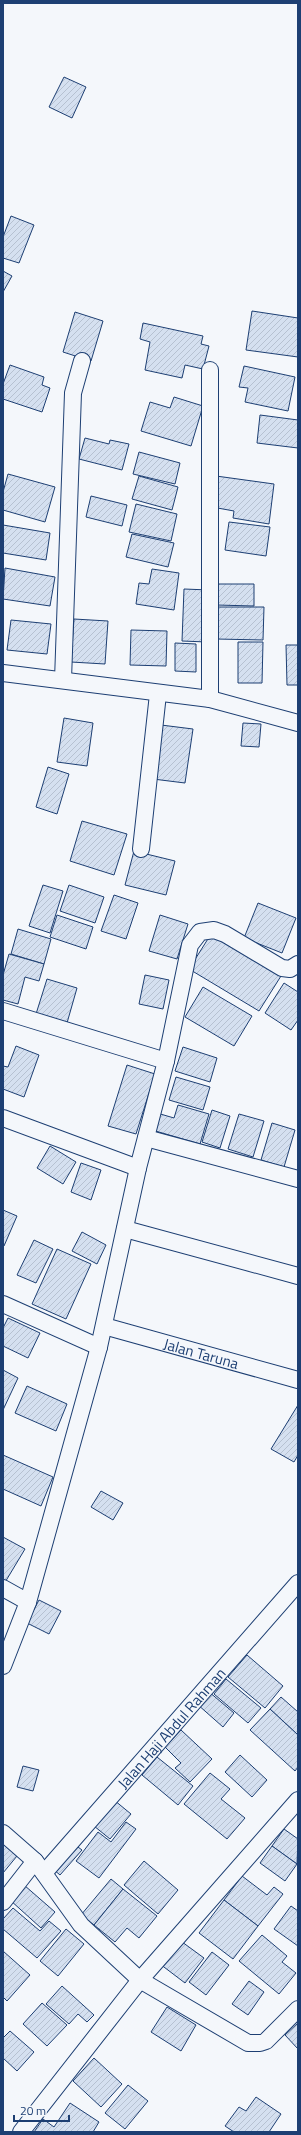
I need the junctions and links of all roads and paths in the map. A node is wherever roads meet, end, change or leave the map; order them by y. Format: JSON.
{"nodes":[{"id":1,"x":82,"y":361,"type":"dead end"},
{"id":2,"x":210,"y":370,"type":"dead end"},
{"id":3,"x":3,"y":673,"type":"edge"},
{"id":4,"x":63,"y":680,"type":"junction"},
{"id":5,"x":158,"y":694,"type":"junction"},
{"id":6,"x":210,"y":699,"type":"junction"},
{"id":7,"x":298,"y":723,"type":"edge"},
{"id":8,"x":141,"y":849,"type":"dead end"},
{"id":9,"x":298,"y":964,"type":"edge"},
{"id":10,"x":3,"y":1011,"type":"edge"},
{"id":11,"x":166,"y":1061,"type":"junction"},
{"id":12,"x":3,"y":1118,"type":"edge"},
{"id":13,"x":146,"y":1138,"type":"junction"},
{"id":14,"x":138,"y":1168,"type":"junction"},
{"id":15,"x":298,"y":1179,"type":"edge"},
{"id":16,"x":125,"y":1229,"type":"junction"},
{"id":17,"x":298,"y":1276,"type":"edge"},
{"id":18,"x":3,"y":1304,"type":"edge"},
{"id":19,"x":104,"y":1326,"type":"junction"},
{"id":20,"x":99,"y":1347,"type":"junction"},
{"id":21,"x":298,"y":1380,"type":"edge"},
{"id":22,"x":298,"y":1583,"type":"edge"},
{"id":23,"x":3,"y":1588,"type":"edge"},
{"id":24,"x":28,"y":1602,"type":"junction"},
{"id":25,"x":3,"y":1666,"type":"edge"},
{"id":26,"x":298,"y":1800,"type":"edge"},
{"id":27,"x":3,"y":1833,"type":"edge"},
{"id":28,"x":40,"y":1867,"type":"junction"},
{"id":29,"x":3,"y":1902,"type":"edge"},
{"id":30,"x":140,"y":1980,"type":"junction"},
{"id":31,"x":298,"y":2009,"type":"edge"},
{"id":32,"x":21,"y":2132,"type":"edge"}],
"edges":[{"from":1,"to":4,"type":"street"},
{"from":2,"to":6,"type":"street"},
{"from":3,"to":4,"type":"street"},
{"from":4,"to":5,"type":"street"},
{"from":5,"to":6,"type":"street"},
{"from":5,"to":8,"type":"street"},
{"from":6,"to":7,"type":"street"},
{"from":9,"to":11,"type":"street"},
{"from":10,"to":11,"type":"street"},
{"from":11,"to":13,"type":"street"},
{"from":12,"to":14,"type":"street"},
{"from":13,"to":14,"type":"street"},
{"from":13,"to":15,"type":"street"},
{"from":14,"to":16,"type":"street"},
{"from":16,"to":17,"type":"street"},
{"from":16,"to":19,"type":"street"},
{"from":18,"to":20,"type":"street"},
{"from":19,"to":20,"type":"street"},
{"from":19,"to":21,"type":"street","name":"Jalan Taruna"},
{"from":20,"to":24,"type":"street"},
{"from":22,"to":28,"type":"street","name":"Jalan Haji Abdul Rahman"},
{"from":23,"to":24,"type":"street"},
{"from":24,"to":25,"type":"street"},
{"from":26,"to":30,"type":"street"},
{"from":27,"to":28,"type":"street"},
{"from":28,"to":29,"type":"street","name":"Jalan Haji Abdul Rahman"},
{"from":28,"to":30,"type":"street"},
{"from":30,"to":31,"type":"street"},
{"from":30,"to":32,"type":"street"}]}
